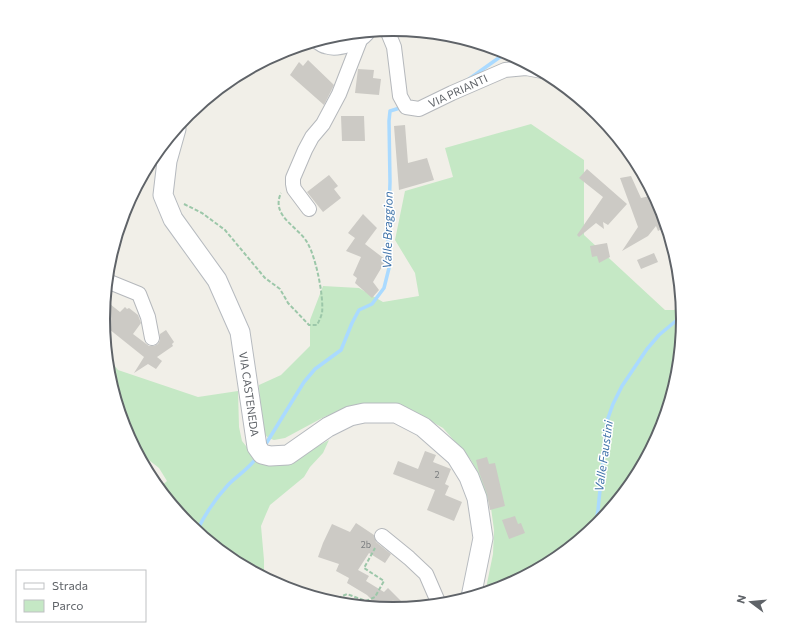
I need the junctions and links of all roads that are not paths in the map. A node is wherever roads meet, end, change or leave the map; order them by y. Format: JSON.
{"nodes":[{"id":1,"x":390,"y":36,"type":"edge"},
{"id":2,"x":357,"y":38,"type":"edge"},
{"id":3,"x":362,"y":38,"type":"edge"},
{"id":4,"x":327,"y":44,"type":"edge"},
{"id":5,"x":525,"y":68,"type":"edge"},
{"id":6,"x":172,"y":143,"type":"edge"},
{"id":7,"x":309,"y":209,"type":"dead end"},
{"id":8,"x":113,"y":283,"type":"edge"},
{"id":9,"x":152,"y":338,"type":"dead end"},
{"id":10,"x":382,"y":536,"type":"road end"},
{"id":11,"x":472,"y":590,"type":"edge"},
{"id":12,"x":438,"y":599,"type":"edge"}],
"edges":[{"from":1,"to":5,"type":"street","name":"VIA PRIANTI"},
{"from":2,"to":4,"type":"street"},
{"from":3,"to":7,"type":"street"},
{"from":6,"to":11,"type":"street","name":"VIA CASTENEDA"},
{"from":8,"to":9,"type":"street"},
{"from":10,"to":12,"type":"street"}]}
